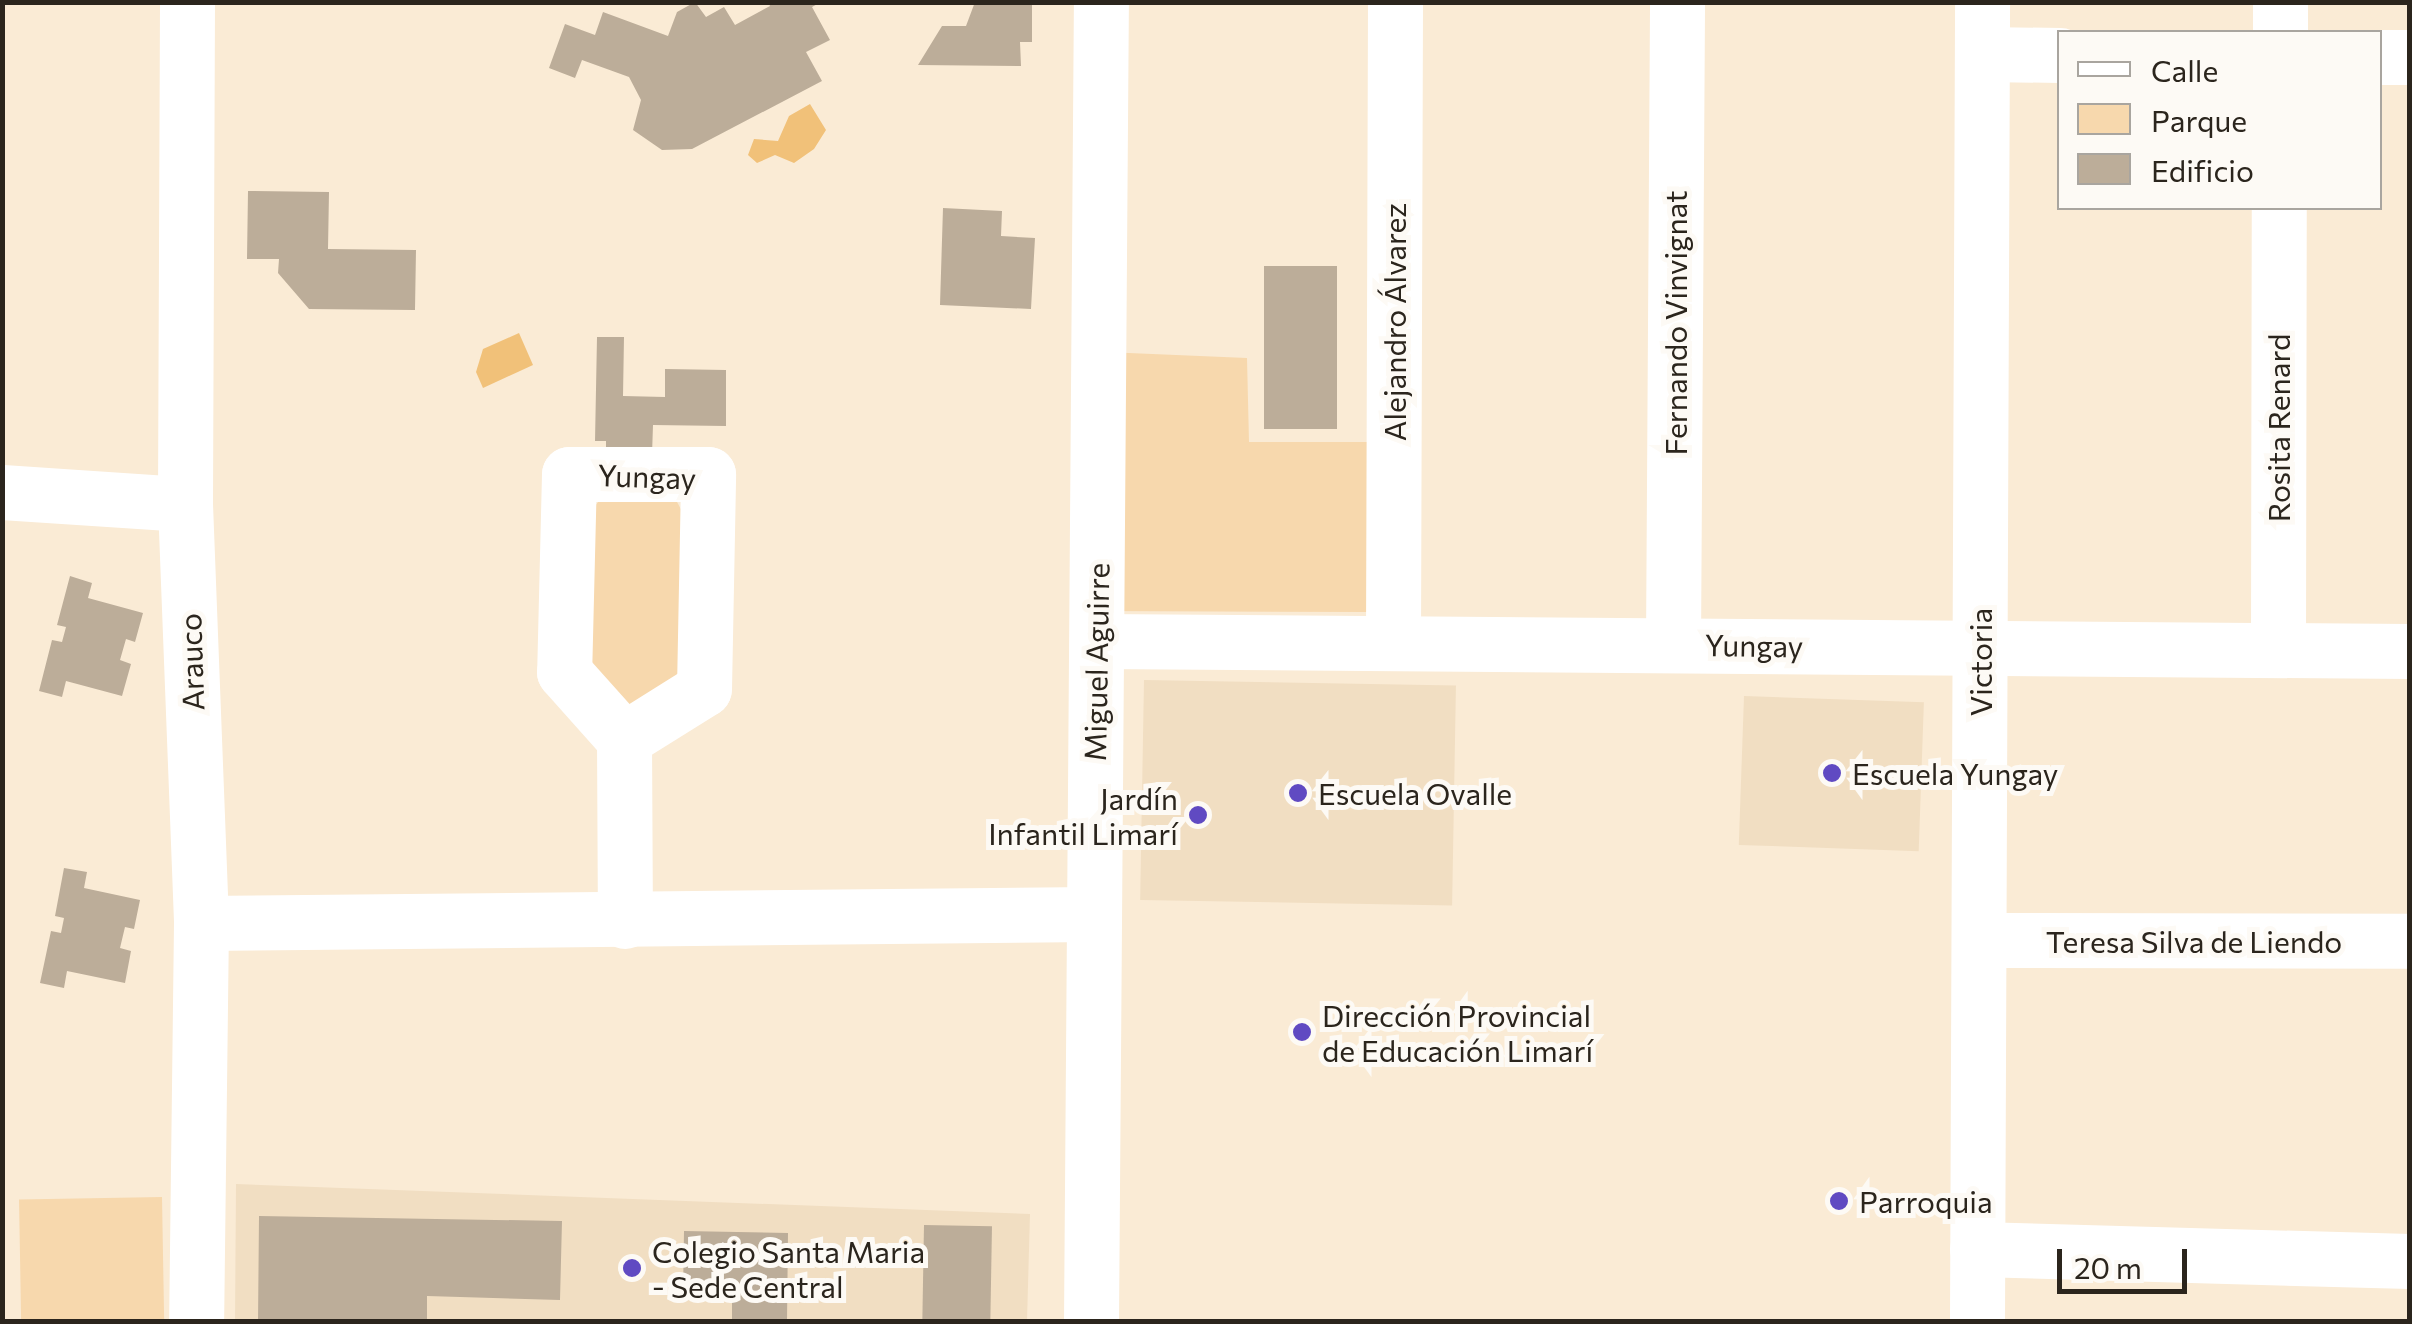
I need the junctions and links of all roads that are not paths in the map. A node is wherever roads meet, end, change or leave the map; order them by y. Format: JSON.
{"nodes":[{"id":1,"x":187,"y":2,"type":"edge"},
{"id":2,"x":1101,"y":2,"type":"edge"},
{"id":3,"x":1395,"y":2,"type":"edge"},
{"id":4,"x":1678,"y":2,"type":"edge"},
{"id":5,"x":2280,"y":2,"type":"edge"},
{"id":6,"x":1982,"y":28,"type":"edge"},
{"id":7,"x":2280,"y":30,"type":"edge"},
{"id":8,"x":2057,"y":54,"type":"edge"},
{"id":9,"x":2382,"y":57,"type":"edge"},
{"id":10,"x":2410,"y":57,"type":"edge"},
{"id":11,"x":2279,"y":210,"type":"edge"},
{"id":12,"x":2,"y":492,"type":"edge"},
{"id":13,"x":185,"y":504,"type":"junction"},
{"id":14,"x":1098,"y":640,"type":"junction"},
{"id":15,"x":1393,"y":641,"type":"junction"},
{"id":16,"x":1673,"y":644,"type":"junction"},
{"id":17,"x":1980,"y":647,"type":"junction"},
{"id":18,"x":2278,"y":648,"type":"junction"},
{"id":19,"x":2410,"y":651,"type":"edge"},
{"id":20,"x":624,"y":739,"type":"junction"},
{"id":21,"x":1093,"y":914,"type":"junction"},
{"id":22,"x":202,"y":922,"type":"junction"},
{"id":23,"x":624,"y":922,"type":"junction"},
{"id":24,"x":1979,"y":940,"type":"junction"},
{"id":25,"x":2410,"y":941,"type":"edge"},
{"id":26,"x":1977,"y":1250,"type":"junction"},
{"id":27,"x":2410,"y":1261,"type":"edge"},
{"id":28,"x":196,"y":1322,"type":"edge"},
{"id":29,"x":1090,"y":1322,"type":"edge"},
{"id":30,"x":1977,"y":1322,"type":"edge"}],
"edges":[{"from":1,"to":13,"type":"street","name":"Arauco"},
{"from":2,"to":14,"type":"street","name":"Miguel Aguirre"},
{"from":3,"to":15,"type":"street","name":"Alejandro Álvarez"},
{"from":4,"to":16,"type":"street","name":"Fernando Vinvignat"},
{"from":5,"to":7,"type":"street"},
{"from":6,"to":8,"type":"street"},
{"from":6,"to":17,"type":"street","name":"Victoria"},
{"from":9,"to":10,"type":"street"},
{"from":11,"to":18,"type":"street","name":"Rosita Renard"},
{"from":12,"to":13,"type":"street"},
{"from":13,"to":22,"type":"street","name":"Arauco"},
{"from":14,"to":15,"type":"street","name":"Yungay"},
{"from":14,"to":21,"type":"street","name":"Miguel Aguirre"},
{"from":15,"to":16,"type":"street","name":"Yungay"},
{"from":16,"to":17,"type":"street","name":"Yungay"},
{"from":17,"to":18,"type":"street","name":"Yungay"},
{"from":17,"to":24,"type":"street","name":"Victoria"},
{"from":18,"to":19,"type":"street","name":"Yungay"},
{"from":20,"to":20,"type":"street","name":"Yungay"},
{"from":20,"to":23,"type":"street"},
{"from":21,"to":23,"type":"street"},
{"from":21,"to":29,"type":"street","name":"Miguel Aguirre"},
{"from":22,"to":23,"type":"street"},
{"from":22,"to":28,"type":"street","name":"Arauco"},
{"from":24,"to":25,"type":"street","name":"Teresa Silva de Liendo"},
{"from":24,"to":26,"type":"street","name":"Victoria"},
{"from":26,"to":27,"type":"street"},
{"from":26,"to":30,"type":"street","name":"Victoria"}]}
